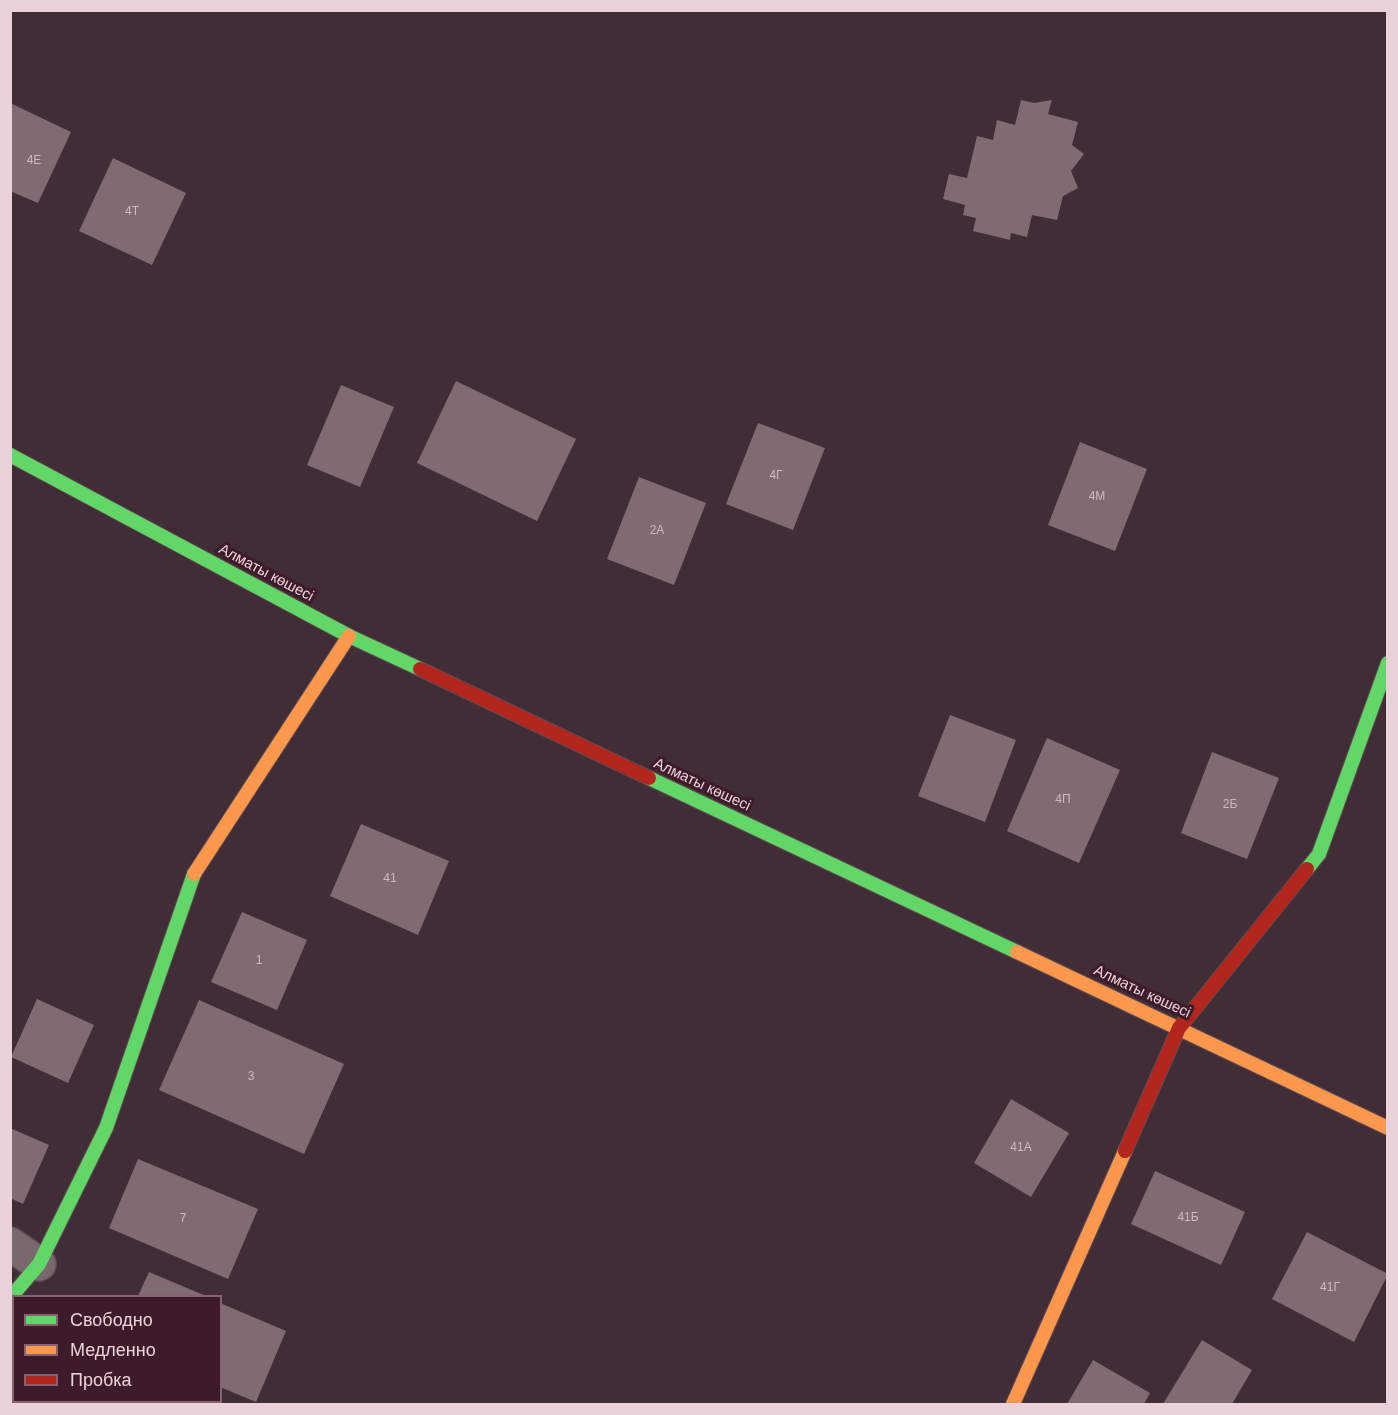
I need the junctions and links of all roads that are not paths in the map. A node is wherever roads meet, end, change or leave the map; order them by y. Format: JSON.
{"nodes":[{"id":1,"x":10,"y":455,"type":"edge"},
{"id":2,"x":349,"y":636,"type":"junction"},
{"id":3,"x":1388,"y":663,"type":"edge"},
{"id":4,"x":1179,"y":1028,"type":"junction"},
{"id":5,"x":1388,"y":1128,"type":"edge"},
{"id":6,"x":10,"y":1244,"type":"edge"},
{"id":7,"x":39,"y":1264,"type":"junction"},
{"id":8,"x":13,"y":1295,"type":"edge"},
{"id":9,"x":1013,"y":1404,"type":"edge"}],
"edges":[{"from":1,"to":2,"type":"street","name":"Алматы көшесі"},
{"from":2,"to":4,"type":"street","name":"Алматы көшесі"},
{"from":2,"to":7,"type":"street"},
{"from":3,"to":4,"type":"street"},
{"from":4,"to":5,"type":"street","name":"Алматы көшесі"},
{"from":4,"to":9,"type":"street"},
{"from":6,"to":7,"type":"street"},
{"from":7,"to":8,"type":"street"}]}
